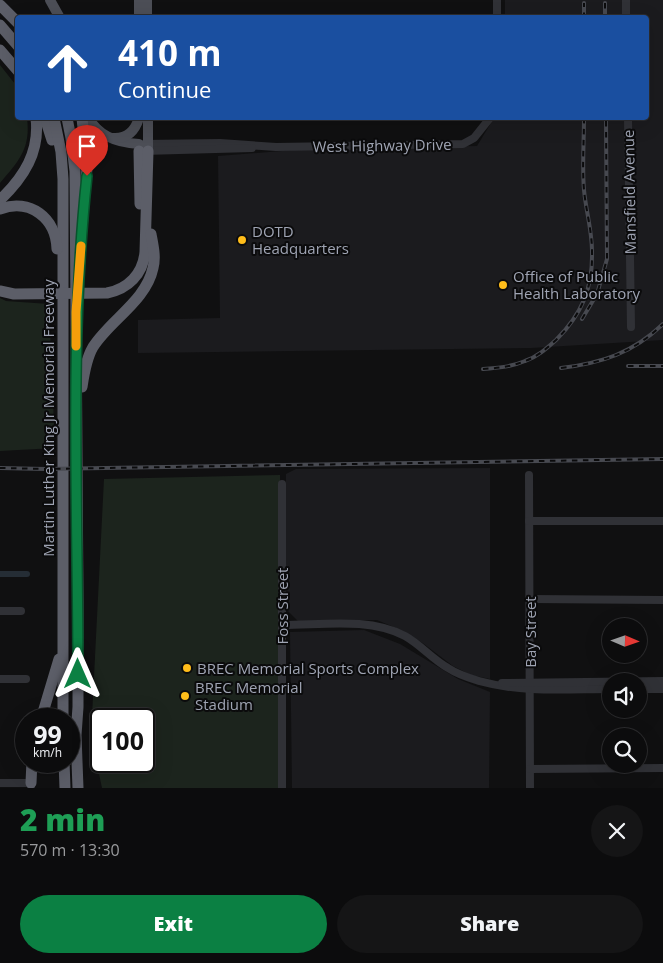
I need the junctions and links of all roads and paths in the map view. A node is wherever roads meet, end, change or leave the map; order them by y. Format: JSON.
{"nodes":[{"id":1,"x":50,"y":0,"type":"edge"},
{"id":2,"x":139,"y":0,"type":"edge"},
{"id":3,"x":147,"y":0,"type":"edge"},
{"id":4,"x":497,"y":0,"type":"edge"},
{"id":5,"x":626,"y":0,"type":"edge"},
{"id":6,"x":0,"y":5,"type":"edge"},
{"id":7,"x":58,"y":15,"type":"edge"},
{"id":8,"x":139,"y":15,"type":"edge"},
{"id":9,"x":148,"y":15,"type":"edge"},
{"id":10,"x":497,"y":15,"type":"edge"},
{"id":11,"x":626,"y":15,"type":"edge"},
{"id":12,"x":15,"y":20,"type":"edge"},
{"id":13,"x":0,"y":25,"type":"edge"},
{"id":14,"x":15,"y":42,"type":"edge"},
{"id":15,"x":0,"y":50,"type":"edge"},
{"id":16,"x":15,"y":68,"type":"edge"},
{"id":17,"x":36,"y":120,"type":"edge"},
{"id":18,"x":46,"y":120,"type":"edge"},
{"id":19,"x":54,"y":120,"type":"edge"},
{"id":20,"x":67,"y":120,"type":"edge"},
{"id":21,"x":82,"y":120,"type":"edge"},
{"id":22,"x":90,"y":120,"type":"edge"},
{"id":23,"x":138,"y":120,"type":"edge"},
{"id":24,"x":139,"y":120,"type":"edge"},
{"id":25,"x":148,"y":120,"type":"edge"},
{"id":26,"x":488,"y":120,"type":"edge"},
{"id":27,"x":628,"y":120,"type":"edge"},
{"id":28,"x":110,"y":138,"type":"junction"},
{"id":29,"x":143,"y":147,"type":"junction"},
{"id":30,"x":63,"y":179,"type":"junction"},
{"id":31,"x":0,"y":200,"type":"edge"},
{"id":32,"x":0,"y":208,"type":"edge"},
{"id":33,"x":147,"y":209,"type":"junction"},
{"id":34,"x":0,"y":287,"type":"edge"},
{"id":35,"x":0,"y":291,"type":"edge"},
{"id":36,"x":42,"y":291,"type":"junction"},
{"id":37,"x":94,"y":291,"type":"junction"},
{"id":38,"x":76,"y":312,"type":"junction"},
{"id":39,"x":631,"y":327,"type":"dead end"},
{"id":40,"x":63,"y":343,"type":"junction"},
{"id":41,"x":76,"y":421,"type":"junction"},
{"id":42,"x":529,"y":476,"type":"dead end"},
{"id":43,"x":282,"y":484,"type":"dead end"},
{"id":44,"x":529,"y":521,"type":"junction"},
{"id":45,"x":663,"y":521,"type":"edge"},
{"id":46,"x":530,"y":599,"type":"junction"},
{"id":47,"x":663,"y":600,"type":"edge"},
{"id":48,"x":0,"y":611,"type":"edge"},
{"id":49,"x":21,"y":611,"type":"dead end"},
{"id":50,"x":282,"y":625,"type":"junction"},
{"id":51,"x":63,"y":635,"type":"junction"},
{"id":52,"x":0,"y":679,"type":"edge"},
{"id":53,"x":26,"y":680,"type":"dead end"},
{"id":54,"x":647,"y":681,"type":"edge"},
{"id":55,"x":663,"y":681,"type":"edge"},
{"id":56,"x":602,"y":682,"type":"edge"},
{"id":57,"x":530,"y":685,"type":"junction"},
{"id":58,"x":602,"y":689,"type":"edge"},
{"id":59,"x":647,"y":689,"type":"edge"},
{"id":60,"x":663,"y":689,"type":"edge"},
{"id":61,"x":78,"y":707,"type":"junction"},
{"id":62,"x":44,"y":708,"type":"edge"},
{"id":63,"x":63,"y":708,"type":"edge"},
{"id":64,"x":530,"y":768,"type":"junction"},
{"id":65,"x":663,"y":768,"type":"edge"},
{"id":66,"x":64,"y":773,"type":"edge"},
{"id":67,"x":0,"y":783,"type":"edge"},
{"id":68,"x":31,"y":785,"type":"edge"},
{"id":69,"x":65,"y":788,"type":"edge"},
{"id":70,"x":78,"y":788,"type":"edge"},
{"id":71,"x":86,"y":788,"type":"edge"},
{"id":72,"x":282,"y":788,"type":"edge"},
{"id":73,"x":530,"y":788,"type":"edge"}],
"edges":[{"from":1,"to":7,"type":"main road"},
{"from":2,"to":8,"type":"main road"},
{"from":3,"to":9,"type":"main road"},
{"from":4,"to":10,"type":"street"},
{"from":5,"to":11,"type":"street"},
{"from":6,"to":12,"type":"highway"},
{"from":13,"to":14,"type":"highway"},
{"from":15,"to":16,"type":"highway"},
{"from":17,"to":31,"type":"highway"},
{"from":18,"to":30,"type":"highway"},
{"from":19,"to":30,"type":"highway","name":"Martin Luther King Jr Memorial Freeway"},
{"from":20,"to":38,"type":"highway","name":"Martin Luther King Jr Memorial Freeway"},
{"from":21,"to":38,"type":"highway"},
{"from":22,"to":28,"type":"main road"},
{"from":23,"to":28,"type":"main road"},
{"from":24,"to":29,"type":"main road"},
{"from":25,"to":29,"type":"main road"},
{"from":26,"to":29,"type":"street","name":"West Highway Drive"},
{"from":27,"to":39,"type":"street","name":"Mansfield Avenue"},
{"from":28,"to":29,"type":"main road"},
{"from":29,"to":33,"type":"highway"},
{"from":29,"to":37,"type":"highway"},
{"from":30,"to":40,"type":"highway","name":"Martin Luther King Jr Memorial Freeway"},
{"from":32,"to":40,"type":"highway"},
{"from":33,"to":37,"type":"highway"},
{"from":33,"to":41,"type":"highway"},
{"from":34,"to":36,"type":"highway"},
{"from":35,"to":36,"type":"highway"},
{"from":36,"to":37,"type":"highway"},
{"from":38,"to":41,"type":"highway","name":"Martin Luther King Jr Memorial Freeway"},
{"from":40,"to":51,"type":"highway","name":"Martin Luther King Jr Memorial Freeway"},
{"from":41,"to":61,"type":"highway","name":"Martin Luther King Jr Memorial Freeway"},
{"from":42,"to":44,"type":"street","name":"Bay Street"},
{"from":43,"to":50,"type":"street","name":"Foss Street"},
{"from":44,"to":45,"type":"street"},
{"from":44,"to":46,"type":"street","name":"Bay Street"},
{"from":46,"to":47,"type":"street"},
{"from":46,"to":57,"type":"street","name":"Bay Street"},
{"from":48,"to":49,"type":"street"},
{"from":50,"to":57,"type":"street"},
{"from":50,"to":72,"type":"street","name":"Foss Street"},
{"from":51,"to":62,"type":"highway"},
{"from":51,"to":63,"type":"highway","name":"Martin Luther King Jr Memorial Freeway"},
{"from":52,"to":53,"type":"street"},
{"from":54,"to":55,"type":"street"},
{"from":56,"to":57,"type":"street"},
{"from":57,"to":58,"type":"street"},
{"from":57,"to":64,"type":"street","name":"Bay Street"},
{"from":59,"to":60,"type":"street"},
{"from":61,"to":70,"type":"highway","name":"Martin Luther King Jr Memorial Freeway"},
{"from":61,"to":71,"type":"highway"},
{"from":64,"to":65,"type":"street"},
{"from":64,"to":73,"type":"street","name":"Bay Street"},
{"from":66,"to":69,"type":"highway"},
{"from":67,"to":68,"type":"street"}]}
